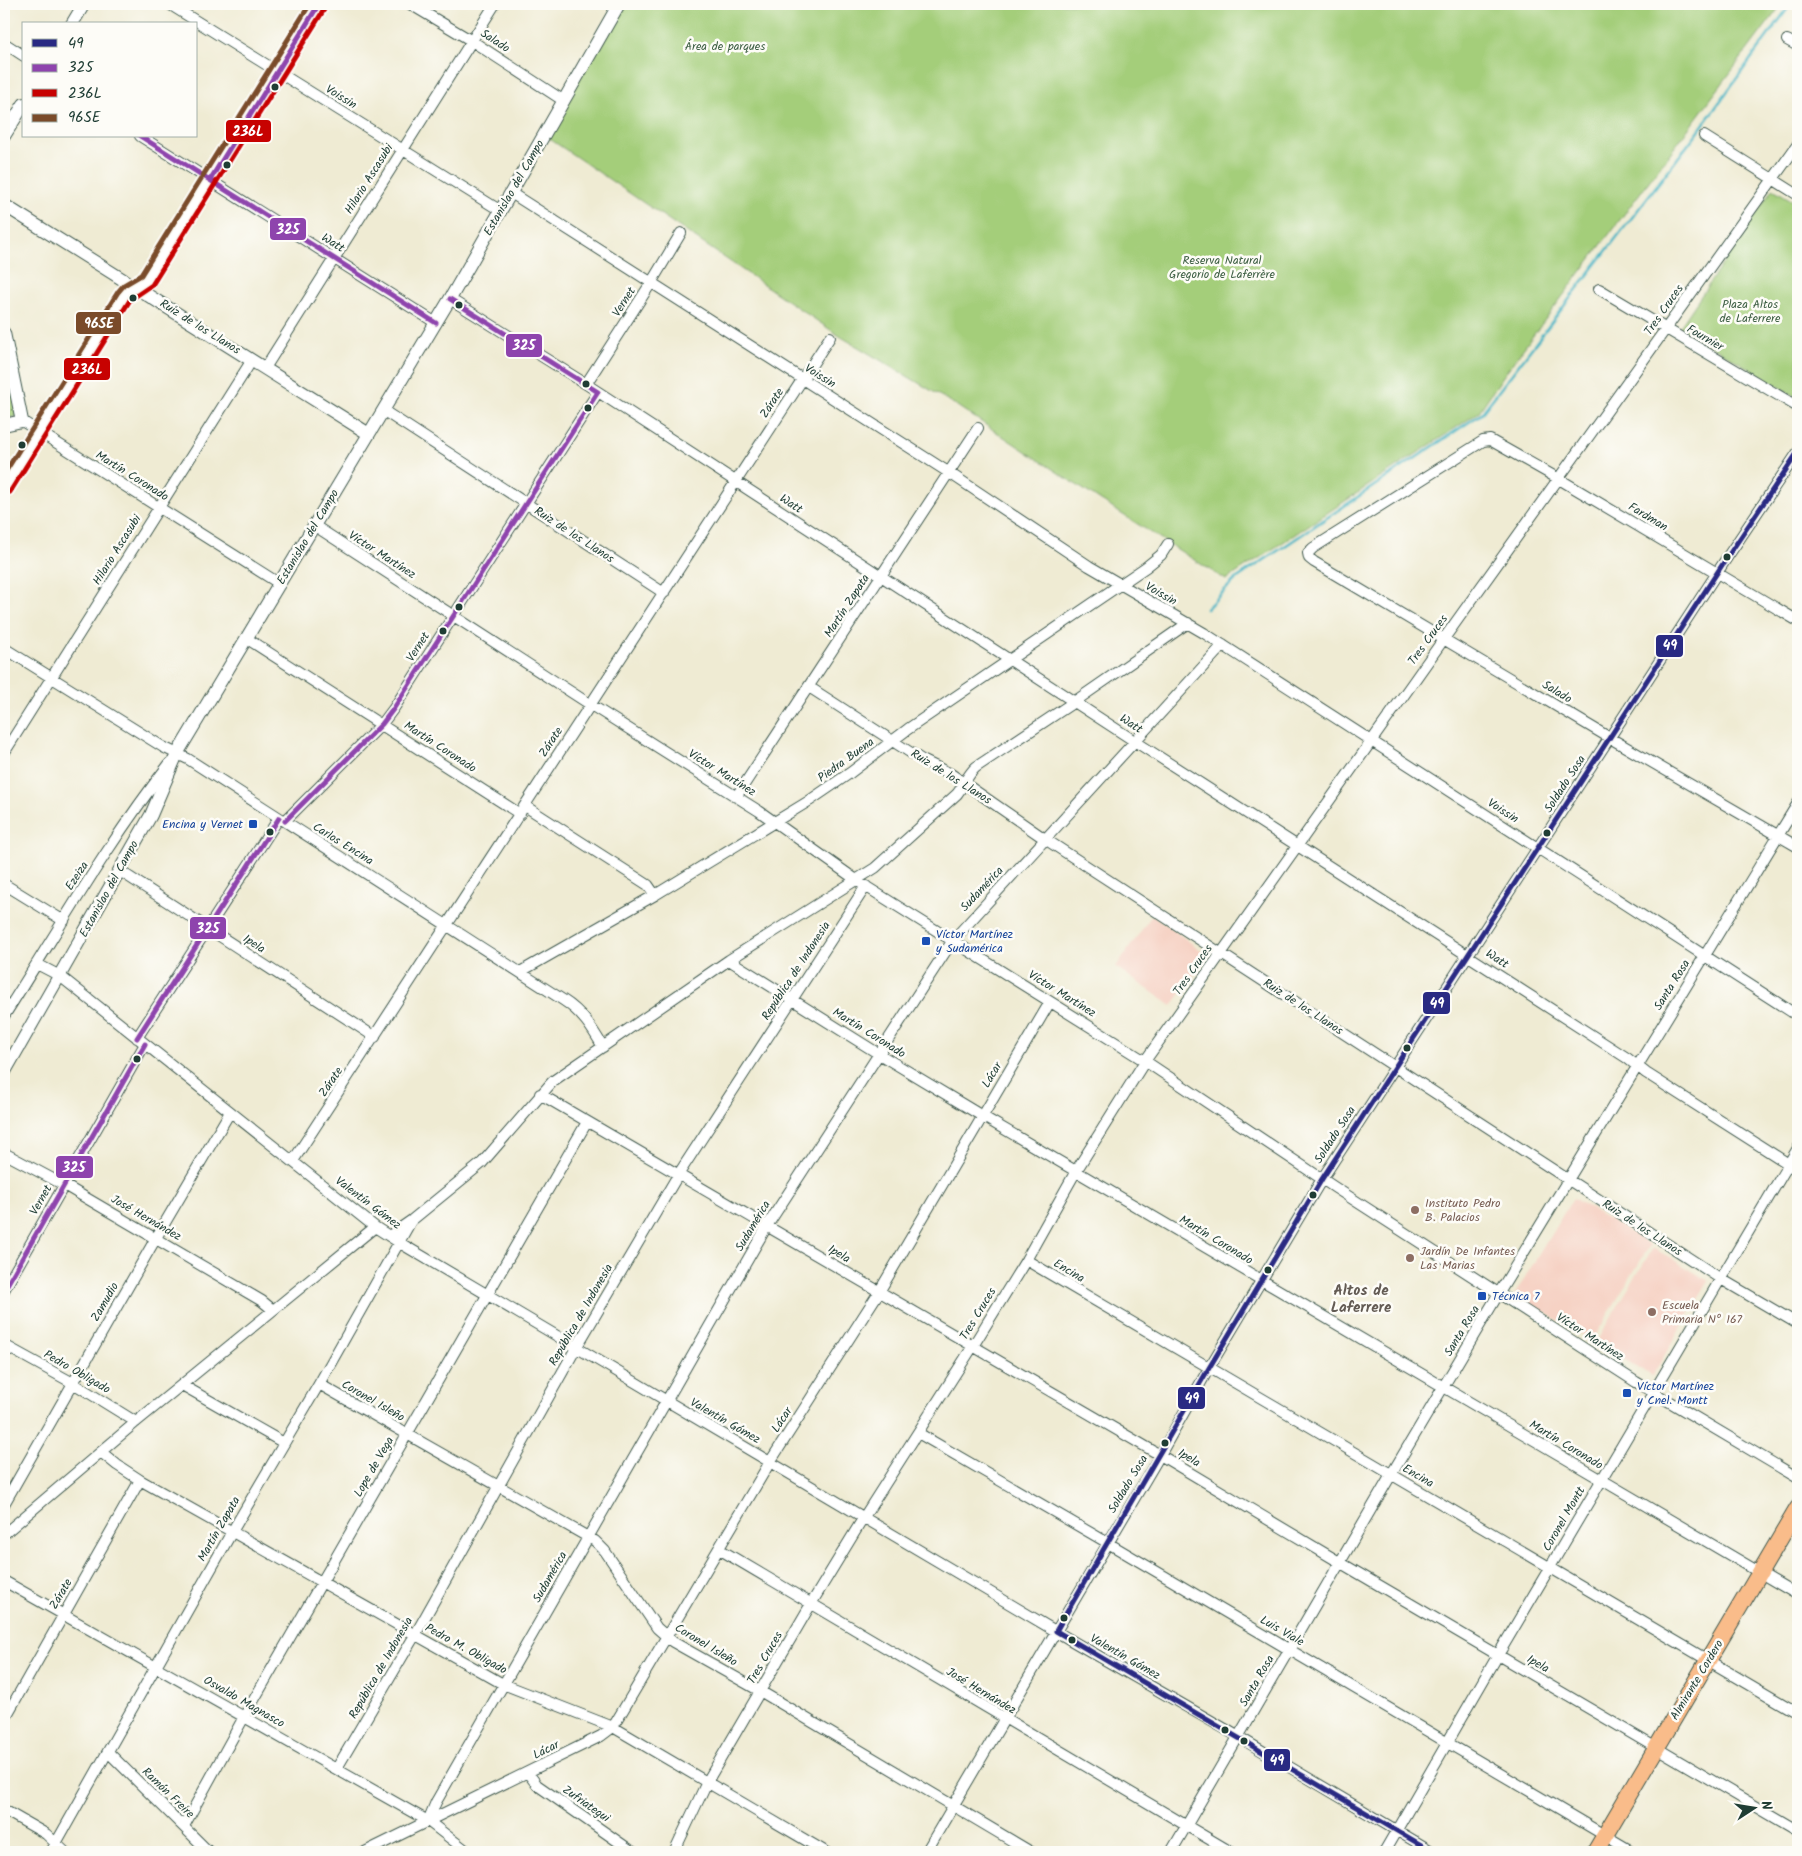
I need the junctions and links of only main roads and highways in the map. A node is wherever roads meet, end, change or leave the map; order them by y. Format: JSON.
{"nodes":[{"id":1,"x":1798,"y":1508,"type":"edge"},
{"id":2,"x":1595,"y":1852,"type":"edge"}],
"edges":[{"from":1,"to":2,"type":"main road","name":"Almirante Cordero"}]}
